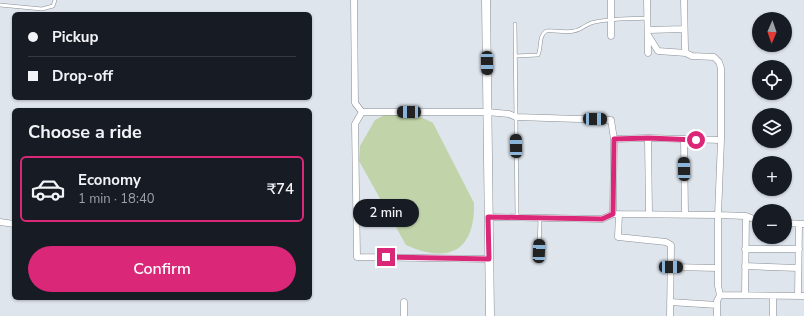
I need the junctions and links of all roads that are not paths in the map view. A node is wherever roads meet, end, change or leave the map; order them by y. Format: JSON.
{"nodes":[{"id":1,"x":55,"y":0,"type":"edge"},
{"id":2,"x":354,"y":0,"type":"edge"},
{"id":3,"x":486,"y":0,"type":"edge"},
{"id":4,"x":611,"y":0,"type":"edge"},
{"id":5,"x":647,"y":0,"type":"edge"},
{"id":6,"x":684,"y":0,"type":"edge"},
{"id":7,"x":0,"y":5,"type":"edge"},
{"id":8,"x":647,"y":18,"type":"junction"},
{"id":9,"x":612,"y":19,"type":"junction"},
{"id":10,"x":515,"y":24,"type":"dead end"},
{"id":11,"x":684,"y":29,"type":"junction"},
{"id":12,"x":648,"y":33,"type":"junction"},
{"id":13,"x":611,"y":36,"type":"dead end"},
{"id":14,"x":648,"y":53,"type":"dead end"},
{"id":15,"x":686,"y":53,"type":"junction"},
{"id":16,"x":515,"y":56,"type":"junction"},
{"id":17,"x":362,"y":112,"type":"junction"},
{"id":18,"x":488,"y":112,"type":"junction"},
{"id":19,"x":516,"y":117,"type":"junction"},
{"id":20,"x":648,"y":138,"type":"junction"},
{"id":21,"x":614,"y":139,"type":"junction"},
{"id":22,"x":684,"y":139,"type":"junction"},
{"id":23,"x":721,"y":140,"type":"junction"},
{"id":24,"x":616,"y":214,"type":"junction"},
{"id":25,"x":649,"y":214,"type":"junction"},
{"id":26,"x":685,"y":214,"type":"junction"},
{"id":27,"x":718,"y":215,"type":"junction"},
{"id":28,"x":746,"y":216,"type":"junction"},
{"id":29,"x":488,"y":217,"type":"junction"},
{"id":30,"x":517,"y":217,"type":"junction"},
{"id":31,"x":540,"y":218,"type":"junction"},
{"id":32,"x":752,"y":218,"type":"edge"},
{"id":33,"x":0,"y":222,"type":"edge"},
{"id":34,"x":792,"y":223,"type":"edge"},
{"id":35,"x":12,"y":224,"type":"edge"},
{"id":36,"x":802,"y":224,"type":"edge"},
{"id":37,"x":745,"y":249,"type":"junction"},
{"id":38,"x":798,"y":249,"type":"junction"},
{"id":39,"x":539,"y":251,"type":"dead end"},
{"id":40,"x":489,"y":259,"type":"junction"},
{"id":41,"x":745,"y":266,"type":"junction"},
{"id":42,"x":671,"y":267,"type":"junction"},
{"id":43,"x":718,"y":268,"type":"junction"},
{"id":44,"x":798,"y":268,"type":"junction"},
{"id":45,"x":720,"y":295,"type":"junction"},
{"id":46,"x":744,"y":295,"type":"junction"},
{"id":47,"x":773,"y":296,"type":"junction"},
{"id":48,"x":801,"y":296,"type":"edge"},
{"id":49,"x":404,"y":302,"type":"dead end"},
{"id":50,"x":670,"y":302,"type":"junction"},
{"id":51,"x":717,"y":305,"type":"junction"},
{"id":52,"x":404,"y":316,"type":"edge"},
{"id":53,"x":490,"y":316,"type":"edge"},
{"id":54,"x":670,"y":316,"type":"edge"},
{"id":55,"x":717,"y":316,"type":"edge"},
{"id":56,"x":773,"y":316,"type":"edge"}],
"edges":[{"from":1,"to":7,"type":"lane"},
{"from":2,"to":17,"type":"street"},
{"from":3,"to":18,"type":"street"},
{"from":4,"to":9,"type":"street"},
{"from":5,"to":8,"type":"street"},
{"from":6,"to":11,"type":"street"},
{"from":8,"to":9,"type":"lane"},
{"from":8,"to":12,"type":"street"},
{"from":9,"to":13,"type":"street"},
{"from":9,"to":16,"type":"lane"},
{"from":10,"to":16,"type":"lane"},
{"from":11,"to":12,"type":"street"},
{"from":11,"to":15,"type":"street"},
{"from":12,"to":14,"type":"street"},
{"from":12,"to":15,"type":"street"},
{"from":15,"to":23,"type":"street"},
{"from":16,"to":19,"type":"lane"},
{"from":17,"to":18,"type":"street"},
{"from":17,"to":40,"type":"street"},
{"from":18,"to":19,"type":"street"},
{"from":18,"to":29,"type":"street"},
{"from":19,"to":21,"type":"street"},
{"from":19,"to":30,"type":"lane"},
{"from":20,"to":21,"type":"street"},
{"from":20,"to":22,"type":"street"},
{"from":20,"to":25,"type":"street"},
{"from":21,"to":24,"type":"street"},
{"from":22,"to":23,"type":"street"},
{"from":22,"to":26,"type":"street"},
{"from":23,"to":27,"type":"street"},
{"from":24,"to":25,"type":"street"},
{"from":24,"to":31,"type":"street"},
{"from":24,"to":42,"type":"street"},
{"from":25,"to":26,"type":"street"},
{"from":26,"to":27,"type":"street"},
{"from":27,"to":28,"type":"street"},
{"from":27,"to":43,"type":"street"},
{"from":28,"to":32,"type":"street"},
{"from":28,"to":37,"type":"street"},
{"from":29,"to":30,"type":"street"},
{"from":29,"to":40,"type":"street"},
{"from":30,"to":31,"type":"street"},
{"from":31,"to":39,"type":"lane"},
{"from":33,"to":35,"type":"street"},
{"from":34,"to":36,"type":"street"},
{"from":36,"to":38,"type":"street"},
{"from":37,"to":38,"type":"street"},
{"from":37,"to":41,"type":"street"},
{"from":38,"to":44,"type":"street"},
{"from":40,"to":53,"type":"street"},
{"from":41,"to":44,"type":"street"},
{"from":41,"to":46,"type":"street"},
{"from":42,"to":43,"type":"street"},
{"from":42,"to":50,"type":"street"},
{"from":43,"to":45,"type":"street"},
{"from":44,"to":48,"type":"street"},
{"from":45,"to":46,"type":"street"},
{"from":45,"to":51,"type":"street"},
{"from":46,"to":47,"type":"street"},
{"from":47,"to":48,"type":"street"},
{"from":47,"to":56,"type":"street"},
{"from":49,"to":52,"type":"street"},
{"from":50,"to":51,"type":"street"},
{"from":50,"to":54,"type":"street"},
{"from":51,"to":55,"type":"street"}]}
